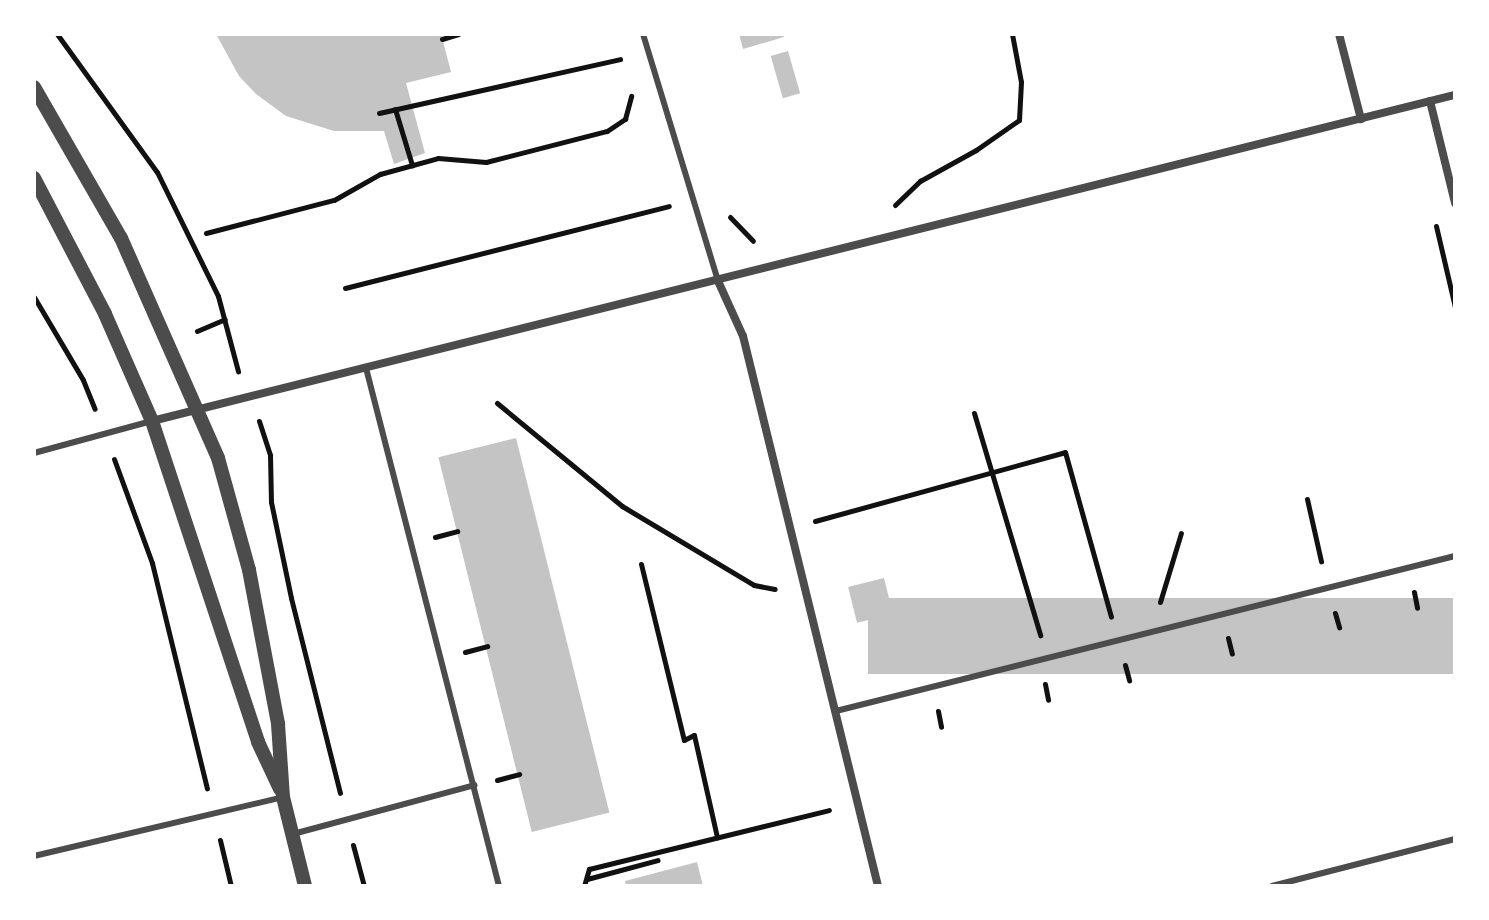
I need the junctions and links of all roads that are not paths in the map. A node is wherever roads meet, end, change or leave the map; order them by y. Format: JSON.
{"nodes":[{"id":1,"x":643,"y":34,"type":"edge"},
{"id":2,"x":1339,"y":34,"type":"edge"},
{"id":3,"x":34,"y":87,"type":"edge"},
{"id":4,"x":1455,"y":95,"type":"edge"},
{"id":5,"x":1430,"y":101,"type":"junction"},
{"id":6,"x":1361,"y":119,"type":"junction"},
{"id":7,"x":34,"y":178,"type":"edge"},
{"id":8,"x":1455,"y":203,"type":"edge"},
{"id":9,"x":718,"y":281,"type":"junction"},
{"id":10,"x":366,"y":368,"type":"junction"},
{"id":11,"x":199,"y":410,"type":"junction"},
{"id":12,"x":152,"y":421,"type":"junction"},
{"id":13,"x":34,"y":453,"type":"edge"},
{"id":14,"x":1455,"y":556,"type":"edge"},
{"id":15,"x":836,"y":711,"type":"junction"},
{"id":16,"x":474,"y":785,"type":"junction"},
{"id":17,"x":283,"y":797,"type":"junction"},
{"id":18,"x":293,"y":834,"type":"junction"},
{"id":19,"x":1455,"y":839,"type":"edge"},
{"id":20,"x":34,"y":856,"type":"edge"},
{"id":21,"x":305,"y":886,"type":"edge"},
{"id":22,"x":499,"y":886,"type":"edge"},
{"id":23,"x":878,"y":886,"type":"edge"},
{"id":24,"x":1272,"y":886,"type":"edge"}],
"edges":[{"from":1,"to":9,"type":"lane"},
{"from":2,"to":6,"type":"street"},
{"from":3,"to":11,"type":"street"},
{"from":4,"to":5,"type":"street"},
{"from":5,"to":6,"type":"street"},
{"from":5,"to":8,"type":"street"},
{"from":6,"to":9,"type":"street"},
{"from":7,"to":12,"type":"street"},
{"from":9,"to":10,"type":"street"},
{"from":9,"to":15,"type":"street"},
{"from":10,"to":11,"type":"street"},
{"from":10,"to":16,"type":"lane"},
{"from":11,"to":12,"type":"street"},
{"from":11,"to":17,"type":"street"},
{"from":12,"to":13,"type":"lane"},
{"from":12,"to":17,"type":"street"},
{"from":14,"to":15,"type":"lane"},
{"from":15,"to":23,"type":"street"},
{"from":16,"to":18,"type":"lane"},
{"from":16,"to":22,"type":"lane"},
{"from":17,"to":18,"type":"street"},
{"from":17,"to":20,"type":"lane"},
{"from":18,"to":21,"type":"street"},
{"from":19,"to":24,"type":"lane"}]}
